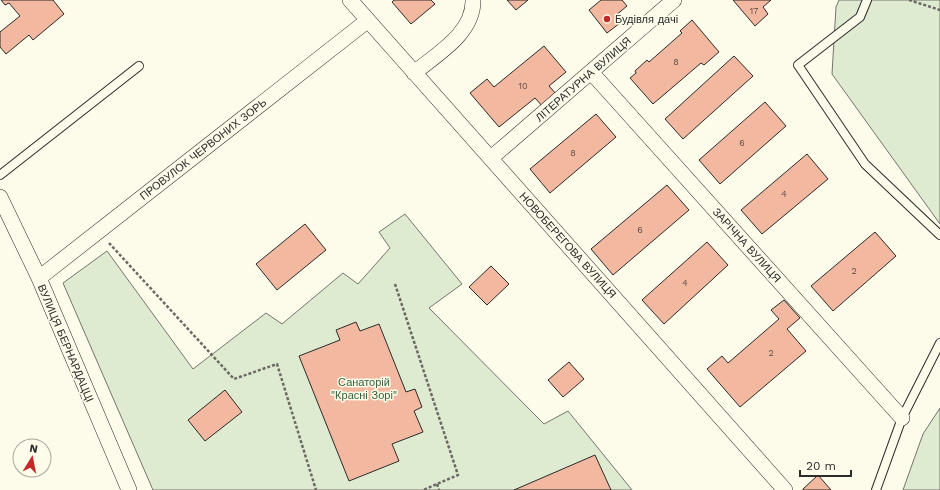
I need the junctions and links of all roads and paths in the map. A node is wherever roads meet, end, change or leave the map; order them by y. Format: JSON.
{"nodes":[{"id":1,"x":350,"y":0,"type":"edge"},
{"id":2,"x":474,"y":0,"type":"edge"},
{"id":3,"x":674,"y":0,"type":"edge"},
{"id":4,"x":867,"y":0,"type":"edge"},
{"id":5,"x":909,"y":0,"type":"edge"},
{"id":6,"x":940,"y":10,"type":"edge"},
{"id":7,"x":367,"y":21,"type":"junction"},
{"id":8,"x":139,"y":66,"type":"dead end"},
{"id":9,"x":591,"y":72,"type":"junction"},
{"id":10,"x":414,"y":73,"type":"junction"},
{"id":11,"x":491,"y":158,"type":"junction"},
{"id":12,"x":0,"y":175,"type":"edge"},
{"id":13,"x":0,"y":197,"type":"edge"},
{"id":14,"x":99,"y":231,"type":"junction"},
{"id":15,"x":940,"y":235,"type":"edge"},
{"id":16,"x":39,"y":278,"type":"junction"},
{"id":17,"x":395,"y":284,"type":"dead end"},
{"id":18,"x":940,"y":343,"type":"edge"},
{"id":19,"x":902,"y":418,"type":"junction"},
{"id":20,"x":437,"y":484,"type":"junction"},
{"id":21,"x":129,"y":490,"type":"edge"},
{"id":22,"x":316,"y":490,"type":"edge"},
{"id":23,"x":423,"y":490,"type":"edge"},
{"id":24,"x":439,"y":490,"type":"edge"},
{"id":25,"x":785,"y":490,"type":"edge"},
{"id":26,"x":876,"y":490,"type":"edge"}],
"edges":[{"from":1,"to":7,"type":"street","name":"НОВОБЕРЕГОВА ВУЛИЦЯ"},
{"from":2,"to":10,"type":"street"},
{"from":3,"to":9,"type":"street","name":"ЛІТЕРАТУРНА ВУЛИЦЯ"},
{"from":4,"to":15,"type":"lane"},
{"from":5,"to":6,"type":"path"},
{"from":7,"to":10,"type":"street","name":"НОВОБЕРЕГОВА ВУЛИЦЯ"},
{"from":7,"to":14,"type":"street","name":"ПРОВУЛОК ЧЕРВОНИХ ЗОРЬ"},
{"from":8,"to":12,"type":"lane"},
{"from":9,"to":11,"type":"street","name":"ЛІТЕРАТУРНА ВУЛИЦЯ"},
{"from":9,"to":19,"type":"street","name":"ЗАРІЧНА ВУЛИЦЯ"},
{"from":10,"to":11,"type":"street","name":"НОВОБЕРЕГОВА ВУЛИЦЯ"},
{"from":11,"to":25,"type":"street","name":"НОВОБЕРЕГОВА ВУЛИЦЯ"},
{"from":13,"to":16,"type":"street","name":"ВУЛИЦЯ БЕРНАРДАЦЦІ"},
{"from":14,"to":16,"type":"street","name":"ПРОВУЛОК ЧЕРВОНИХ ЗОРЬ"},
{"from":14,"to":22,"type":"path"},
{"from":16,"to":21,"type":"street","name":"ВУЛИЦЯ БЕРНАРДАЦЦІ"},
{"from":17,"to":20,"type":"path"},
{"from":18,"to":19,"type":"lane"},
{"from":19,"to":26,"type":"lane"},
{"from":20,"to":23,"type":"path"},
{"from":20,"to":24,"type":"path"}]}
